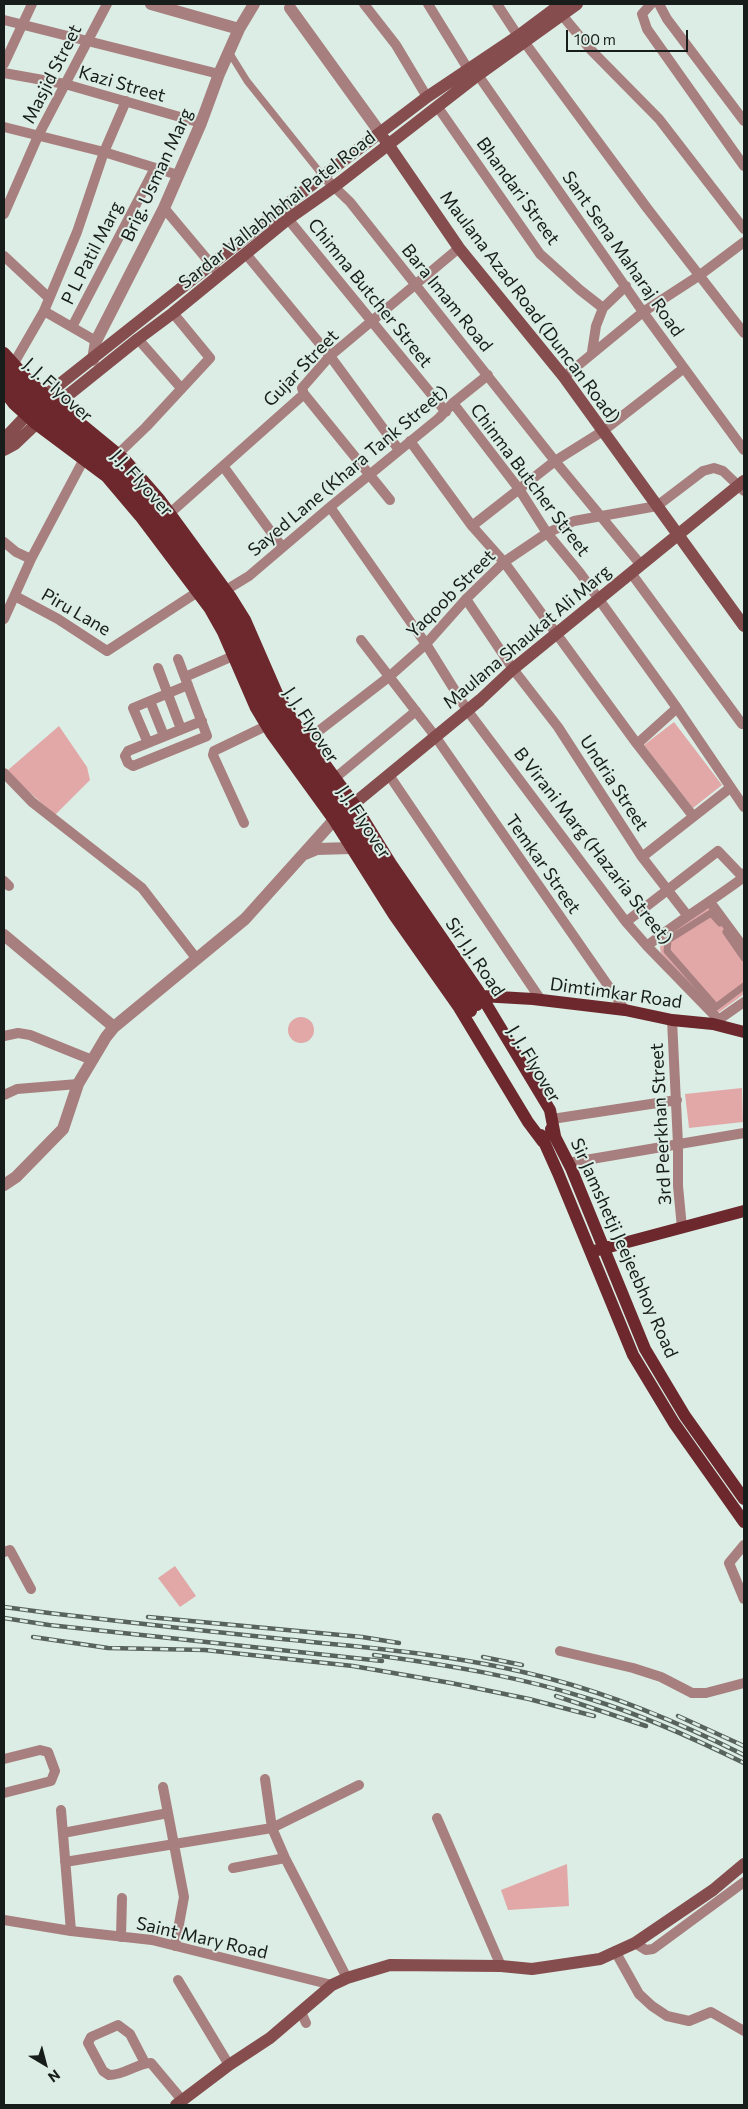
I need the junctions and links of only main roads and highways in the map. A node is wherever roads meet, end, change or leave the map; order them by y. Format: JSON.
{"nodes":[{"id":1,"x":577,"y":4,"type":"edge"},
{"id":2,"x":562,"y":9,"type":"edge"},
{"id":3,"x":473,"y":72,"type":"junction"},
{"id":4,"x":381,"y":134,"type":"junction"},
{"id":5,"x":389,"y":145,"type":"junction"},
{"id":6,"x":216,"y":271,"type":"junction"},
{"id":7,"x":4,"y":353,"type":"edge"},
{"id":8,"x":9,"y":364,"type":"edge"},
{"id":9,"x":4,"y":378,"type":"edge"},
{"id":10,"x":77,"y":380,"type":"junction"},
{"id":11,"x":4,"y":391,"type":"edge"},
{"id":12,"x":46,"y":396,"type":"junction"},
{"id":13,"x":57,"y":404,"type":"junction"},
{"id":14,"x":27,"y":415,"type":"junction"},
{"id":15,"x":36,"y":424,"type":"junction"},
{"id":16,"x":4,"y":439,"type":"edge"},
{"id":17,"x":4,"y":450,"type":"edge"},
{"id":18,"x":743,"y":485,"type":"edge"},
{"id":19,"x":679,"y":535,"type":"junction"},
{"id":20,"x":744,"y":626,"type":"edge"},
{"id":21,"x":354,"y":804,"type":"junction"},
{"id":22,"x":334,"y":820,"type":"junction"},
{"id":23,"x":476,"y":1004,"type":"junction"},
{"id":24,"x":744,"y":1032,"type":"edge"},
{"id":25,"x":555,"y":1136,"type":"junction"},
{"id":26,"x":543,"y":1142,"type":"junction"},
{"id":27,"x":744,"y":1212,"type":"edge"},
{"id":28,"x":603,"y":1249,"type":"junction"},
{"id":29,"x":590,"y":1252,"type":"junction"},
{"id":30,"x":744,"y":1499,"type":"edge"},
{"id":31,"x":744,"y":1522,"type":"edge"},
{"id":32,"x":744,"y":1864,"type":"edge"},
{"id":33,"x":179,"y":2103,"type":"edge"}],
"edges":[{"from":1,"to":2,"type":"main road","name":"Sardar Vallabhbhai Patel Road"},
{"from":2,"to":3,"type":"main road","name":"Sardar Vallabhbhai Patel Road"},
{"from":3,"to":4,"type":"main road","name":"Sardar Vallabhbhai Patel Road"},
{"from":3,"to":5,"type":"main road","name":"Sardar Vallabhbhai Patel Road"},
{"from":4,"to":5,"type":"main road","name":"Maulana Azad Road (Duncan Road)"},
{"from":4,"to":6,"type":"main road","name":"Sardar Vallabhbhai Patel Road"},
{"from":5,"to":6,"type":"main road","name":"Sardar Vallabhbhai Patel Road"},
{"from":5,"to":19,"type":"main road","name":"Maulana Azad Road (Duncan Road)"},
{"from":6,"to":10,"type":"main road","name":"Sardar Vallabhbhai Patel Road"},
{"from":6,"to":10,"type":"main road","name":"Sardar Vallabhbhai Patel Road"},
{"from":7,"to":8,"type":"main road"},
{"from":8,"to":12,"type":"main road","name":"Sir J.J. Road"},
{"from":8,"to":23,"type":"main road","name":"J. J. Flyover","bridge":true},
{"from":9,"to":23,"type":"main road","name":"J.J. Flyover","bridge":true},
{"from":10,"to":12,"type":"main road","name":"Sardar Vallabhbhai Patel Road"},
{"from":10,"to":13,"type":"main road","name":"Sardar Vallabhbhai Patel Road"},
{"from":11,"to":14,"type":"main road"},
{"from":12,"to":13,"type":"main road","name":"Sir J.J. Road"},
{"from":12,"to":14,"type":"main road","name":"Sardar Vallabhbhai Patel Road"},
{"from":13,"to":15,"type":"main road","name":"Sardar Vallabhbhai Patel Road"},
{"from":13,"to":21,"type":"main road","name":"Sir J.J. Road"},
{"from":14,"to":15,"type":"main road"},
{"from":14,"to":16,"type":"main road","name":"Sardar Vallabhbhai Patel Road"},
{"from":15,"to":17,"type":"main road","name":"Sardar Vallabhbhai Patel Road"},
{"from":15,"to":22,"type":"main road"},
{"from":18,"to":19,"type":"main road","name":"Maulana Shaukat Ali Marg"},
{"from":19,"to":20,"type":"main road","name":"Maulana Azad Road (Duncan Road)"},
{"from":19,"to":21,"type":"main road","name":"Maulana Shaukat Ali Marg"},
{"from":21,"to":22,"type":"main road","name":"Maulana Shaukat Ali Marg"},
{"from":21,"to":23,"type":"main road","name":"Sir J.J. Road"},
{"from":22,"to":26,"type":"main road"},
{"from":23,"to":24,"type":"main road","name":"Dimtimkar Road"},
{"from":23,"to":25,"type":"main road","name":"J. J. Flyover"},
{"from":23,"to":25,"type":"main road","name":"Sir J.J. Road"},
{"from":23,"to":26,"type":"main road","name":"J.J. Flyover"},
{"from":25,"to":28,"type":"main road","name":"Sir Jamshetji Jeejeebhoy Road"},
{"from":26,"to":29,"type":"main road","name":"Sir Jamshetji Jeejeebhoy Road"},
{"from":27,"to":28,"type":"main road"},
{"from":28,"to":29,"type":"main road"},
{"from":28,"to":30,"type":"main road","name":"Sir Jamshetji Jeejeebhoy Road"},
{"from":29,"to":31,"type":"main road","name":"Sir Jamshetji Jeejeebhoy Road"},
{"from":32,"to":33,"type":"main road"}]}
